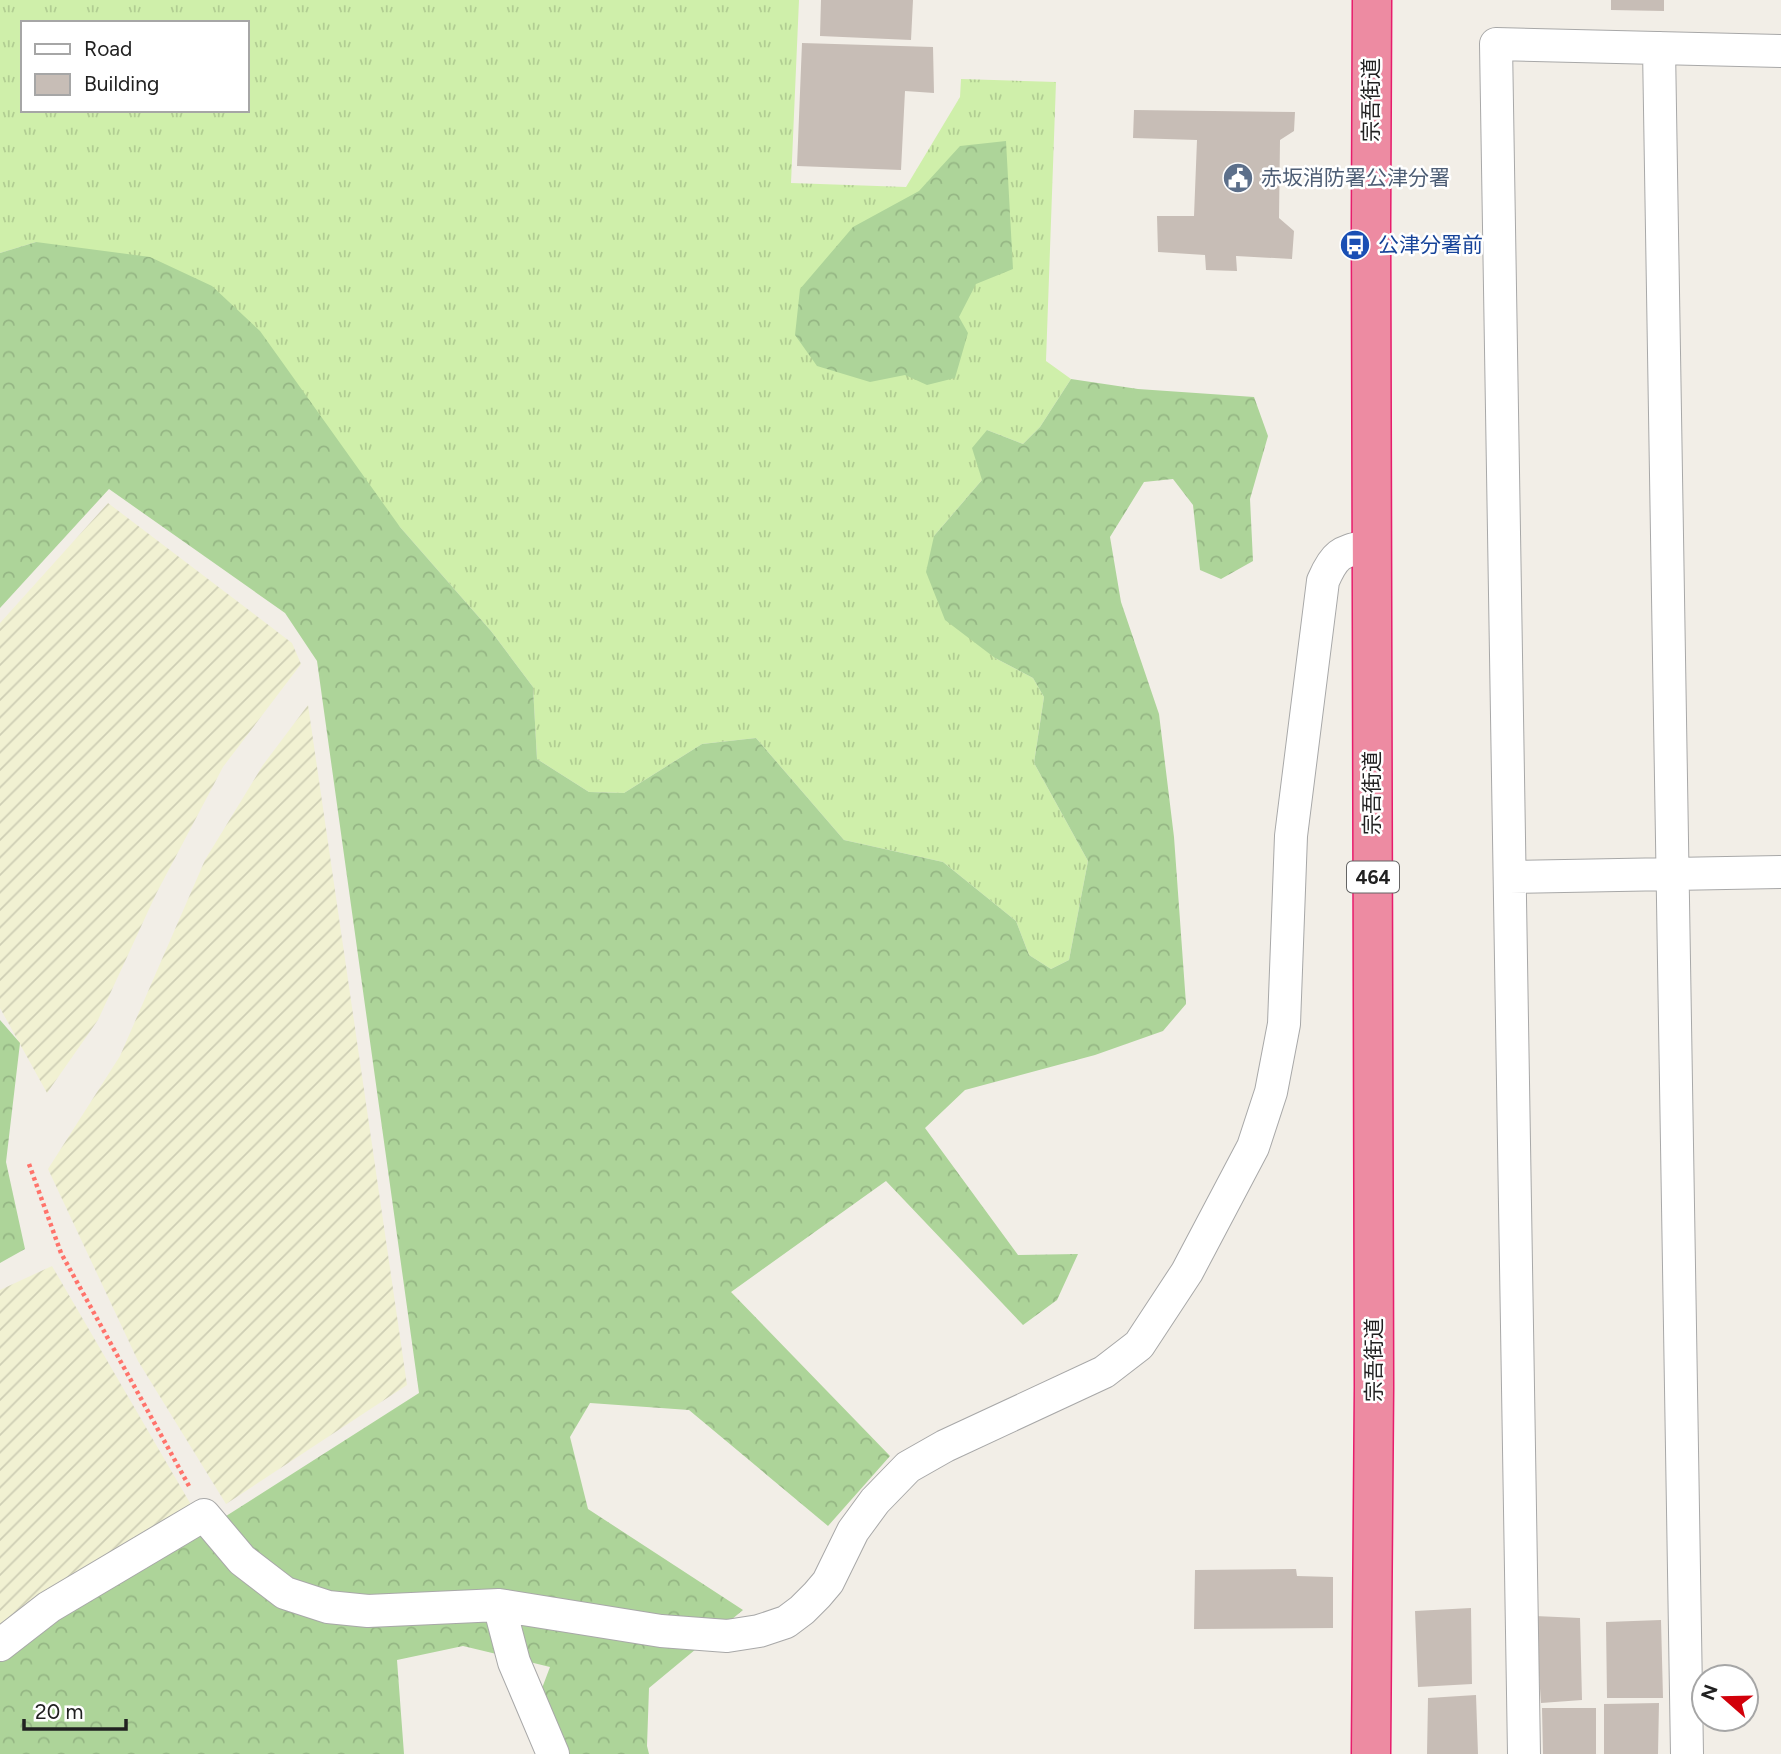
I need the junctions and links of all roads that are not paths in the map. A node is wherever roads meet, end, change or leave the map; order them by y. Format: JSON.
{"nodes":[{"id":1,"x":1372,"y":0,"type":"edge"},
{"id":2,"x":1659,"y":48,"type":"junction"},
{"id":3,"x":1781,"y":51,"type":"edge"},
{"id":4,"x":1371,"y":545,"type":"junction"},
{"id":5,"x":1781,"y":872,"type":"edge"},
{"id":6,"x":1672,"y":874,"type":"junction"},
{"id":7,"x":1510,"y":877,"type":"junction"},
{"id":8,"x":499,"y":1605,"type":"junction"},
{"id":9,"x":0,"y":1645,"type":"edge"},
{"id":10,"x":554,"y":1754,"type":"edge"},
{"id":11,"x":1371,"y":1754,"type":"edge"},
{"id":12,"x":1524,"y":1754,"type":"edge"},
{"id":13,"x":1687,"y":1754,"type":"edge"}],
"edges":[{"from":1,"to":4,"type":"highway","name":"宗吾街道","number":"464"},
{"from":2,"to":3,"type":"street"},
{"from":2,"to":6,"type":"street"},
{"from":2,"to":7,"type":"street"},
{"from":4,"to":8,"type":"street"},
{"from":4,"to":11,"type":"highway","name":"宗吾街道","number":"464"},
{"from":5,"to":6,"type":"street"},
{"from":6,"to":7,"type":"street"},
{"from":6,"to":13,"type":"street"},
{"from":7,"to":12,"type":"street"},
{"from":8,"to":9,"type":"street"},
{"from":8,"to":10,"type":"street"}]}
